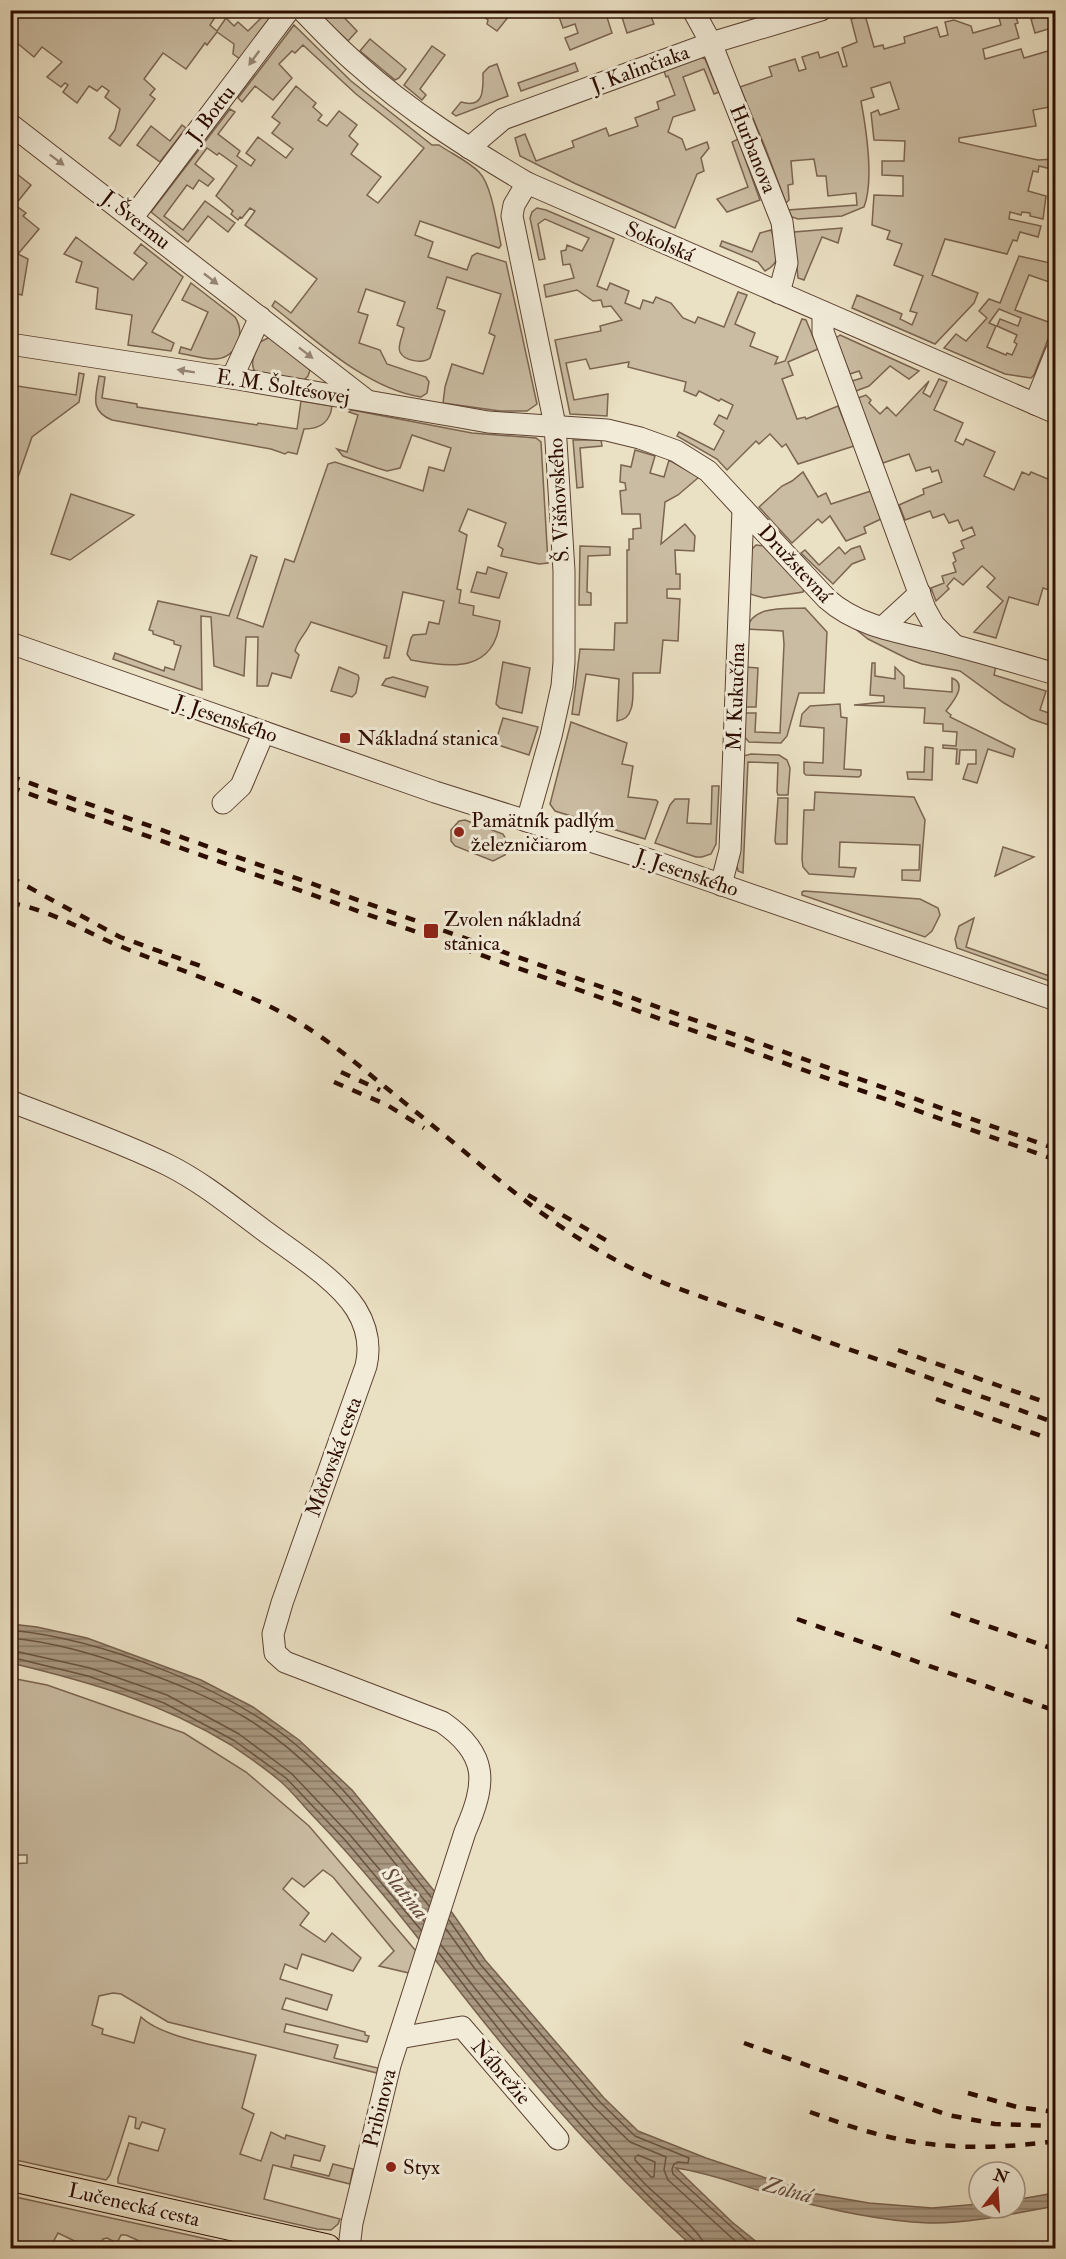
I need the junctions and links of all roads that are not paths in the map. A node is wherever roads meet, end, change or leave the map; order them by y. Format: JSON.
{"nodes":[{"id":1,"x":289,"y":10,"type":"edge"},
{"id":2,"x":302,"y":10,"type":"edge"},
{"id":3,"x":693,"y":10,"type":"edge"},
{"id":4,"x":821,"y":10,"type":"edge"},
{"id":5,"x":711,"y":44,"type":"junction"},
{"id":6,"x":10,"y":124,"type":"edge"},
{"id":7,"x":469,"y":148,"type":"junction"},
{"id":8,"x":527,"y":183,"type":"junction"},
{"id":9,"x":133,"y":217,"type":"junction"},
{"id":10,"x":779,"y":293,"type":"junction"},
{"id":11,"x":823,"y":312,"type":"junction"},
{"id":12,"x":260,"y":317,"type":"junction"},
{"id":13,"x":10,"y":344,"type":"edge"},
{"id":14,"x":1056,"y":352,"type":"edge"},
{"id":15,"x":232,"y":378,"type":"junction"},
{"id":16,"x":368,"y":401,"type":"junction"},
{"id":17,"x":1035,"y":404,"type":"junction"},
{"id":18,"x":1056,"y":413,"type":"edge"},
{"id":19,"x":555,"y":425,"type":"junction"},
{"id":20,"x":743,"y":508,"type":"junction"},
{"id":21,"x":920,"y":594,"type":"junction"},
{"id":22,"x":883,"y":627,"type":"junction"},
{"id":23,"x":10,"y":644,"type":"edge"},
{"id":24,"x":954,"y":645,"type":"junction"},
{"id":25,"x":1056,"y":674,"type":"edge"},
{"id":26,"x":264,"y":732,"type":"junction"},
{"id":27,"x":223,"y":802,"type":"dead end"},
{"id":28,"x":527,"y":822,"type":"junction"},
{"id":29,"x":721,"y":885,"type":"junction"},
{"id":30,"x":1056,"y":1000,"type":"edge"},
{"id":31,"x":10,"y":1101,"type":"edge"},
{"id":32,"x":420,"y":1970,"type":"joint"},
{"id":33,"x":399,"y":2038,"type":"junction"},
{"id":34,"x":558,"y":2139,"type":"dead end"},
{"id":35,"x":10,"y":2177,"type":"edge"},
{"id":36,"x":327,"y":2248,"type":"edge"},
{"id":37,"x":349,"y":2248,"type":"edge"}],
"edges":[{"from":1,"to":9,"type":"street","name":"J. Bottu","one_way":true},
{"from":2,"to":7,"type":"street","name":"Sokolská"},
{"from":3,"to":5,"type":"street","name":"Hurbanova"},
{"from":4,"to":5,"type":"street","name":"J. Kalinčiaka"},
{"from":5,"to":7,"type":"street","name":"J. Kalinčiaka"},
{"from":5,"to":10,"type":"street","name":"Hurbanova"},
{"from":6,"to":9,"type":"street","name":"J. Švermu","one_way":true},
{"from":7,"to":8,"type":"street","name":"Sokolská"},
{"from":8,"to":10,"type":"street","name":"Sokolská"},
{"from":8,"to":19,"type":"street","name":"Š. Višňovského"},
{"from":9,"to":12,"type":"street","name":"J. Švermu","one_way":true},
{"from":10,"to":11,"type":"street","name":"Sokolská"},
{"from":11,"to":17,"type":"street","name":"Sokolská"},
{"from":11,"to":21,"type":"street"},
{"from":12,"to":15,"type":"street"},
{"from":12,"to":16,"type":"street","name":"J. Švermu","one_way":true},
{"from":15,"to":13,"type":"street","name":"E. M. Šoltésovej","one_way":true},
{"from":14,"to":17,"type":"street"},
{"from":15,"to":16,"type":"street","name":"E. M. Šoltésovej"},
{"from":16,"to":19,"type":"street","name":"E. M. Šoltésovej"},
{"from":17,"to":18,"type":"street","name":"Sokolská"},
{"from":19,"to":20,"type":"street","name":"Družstevná"},
{"from":19,"to":28,"type":"street","name":"Š. Višňovského"},
{"from":20,"to":22,"type":"street","name":"Družstevná"},
{"from":20,"to":29,"type":"street","name":"M. Kukučína"},
{"from":21,"to":22,"type":"street"},
{"from":21,"to":24,"type":"street"},
{"from":22,"to":24,"type":"street","name":"Družstevná"},
{"from":23,"to":26,"type":"street","name":"J. Jesenského"},
{"from":24,"to":25,"type":"street","name":"Družstevná"},
{"from":26,"to":27,"type":"street"},
{"from":26,"to":28,"type":"street","name":"J. Jesenského"},
{"from":28,"to":29,"type":"street","name":"J. Jesenského"},
{"from":29,"to":30,"type":"street","name":"J. Jesenského"},
{"from":31,"to":32,"type":"street","name":"Môťovská cesta"},
{"from":32,"to":33,"type":"street","name":"Pribinova"},
{"from":33,"to":34,"type":"street","name":"Nábrežie"},
{"from":33,"to":37,"type":"street","name":"Pribinova"},
{"from":35,"to":36,"type":"main road","name":"Lučenecká cesta"}]}
